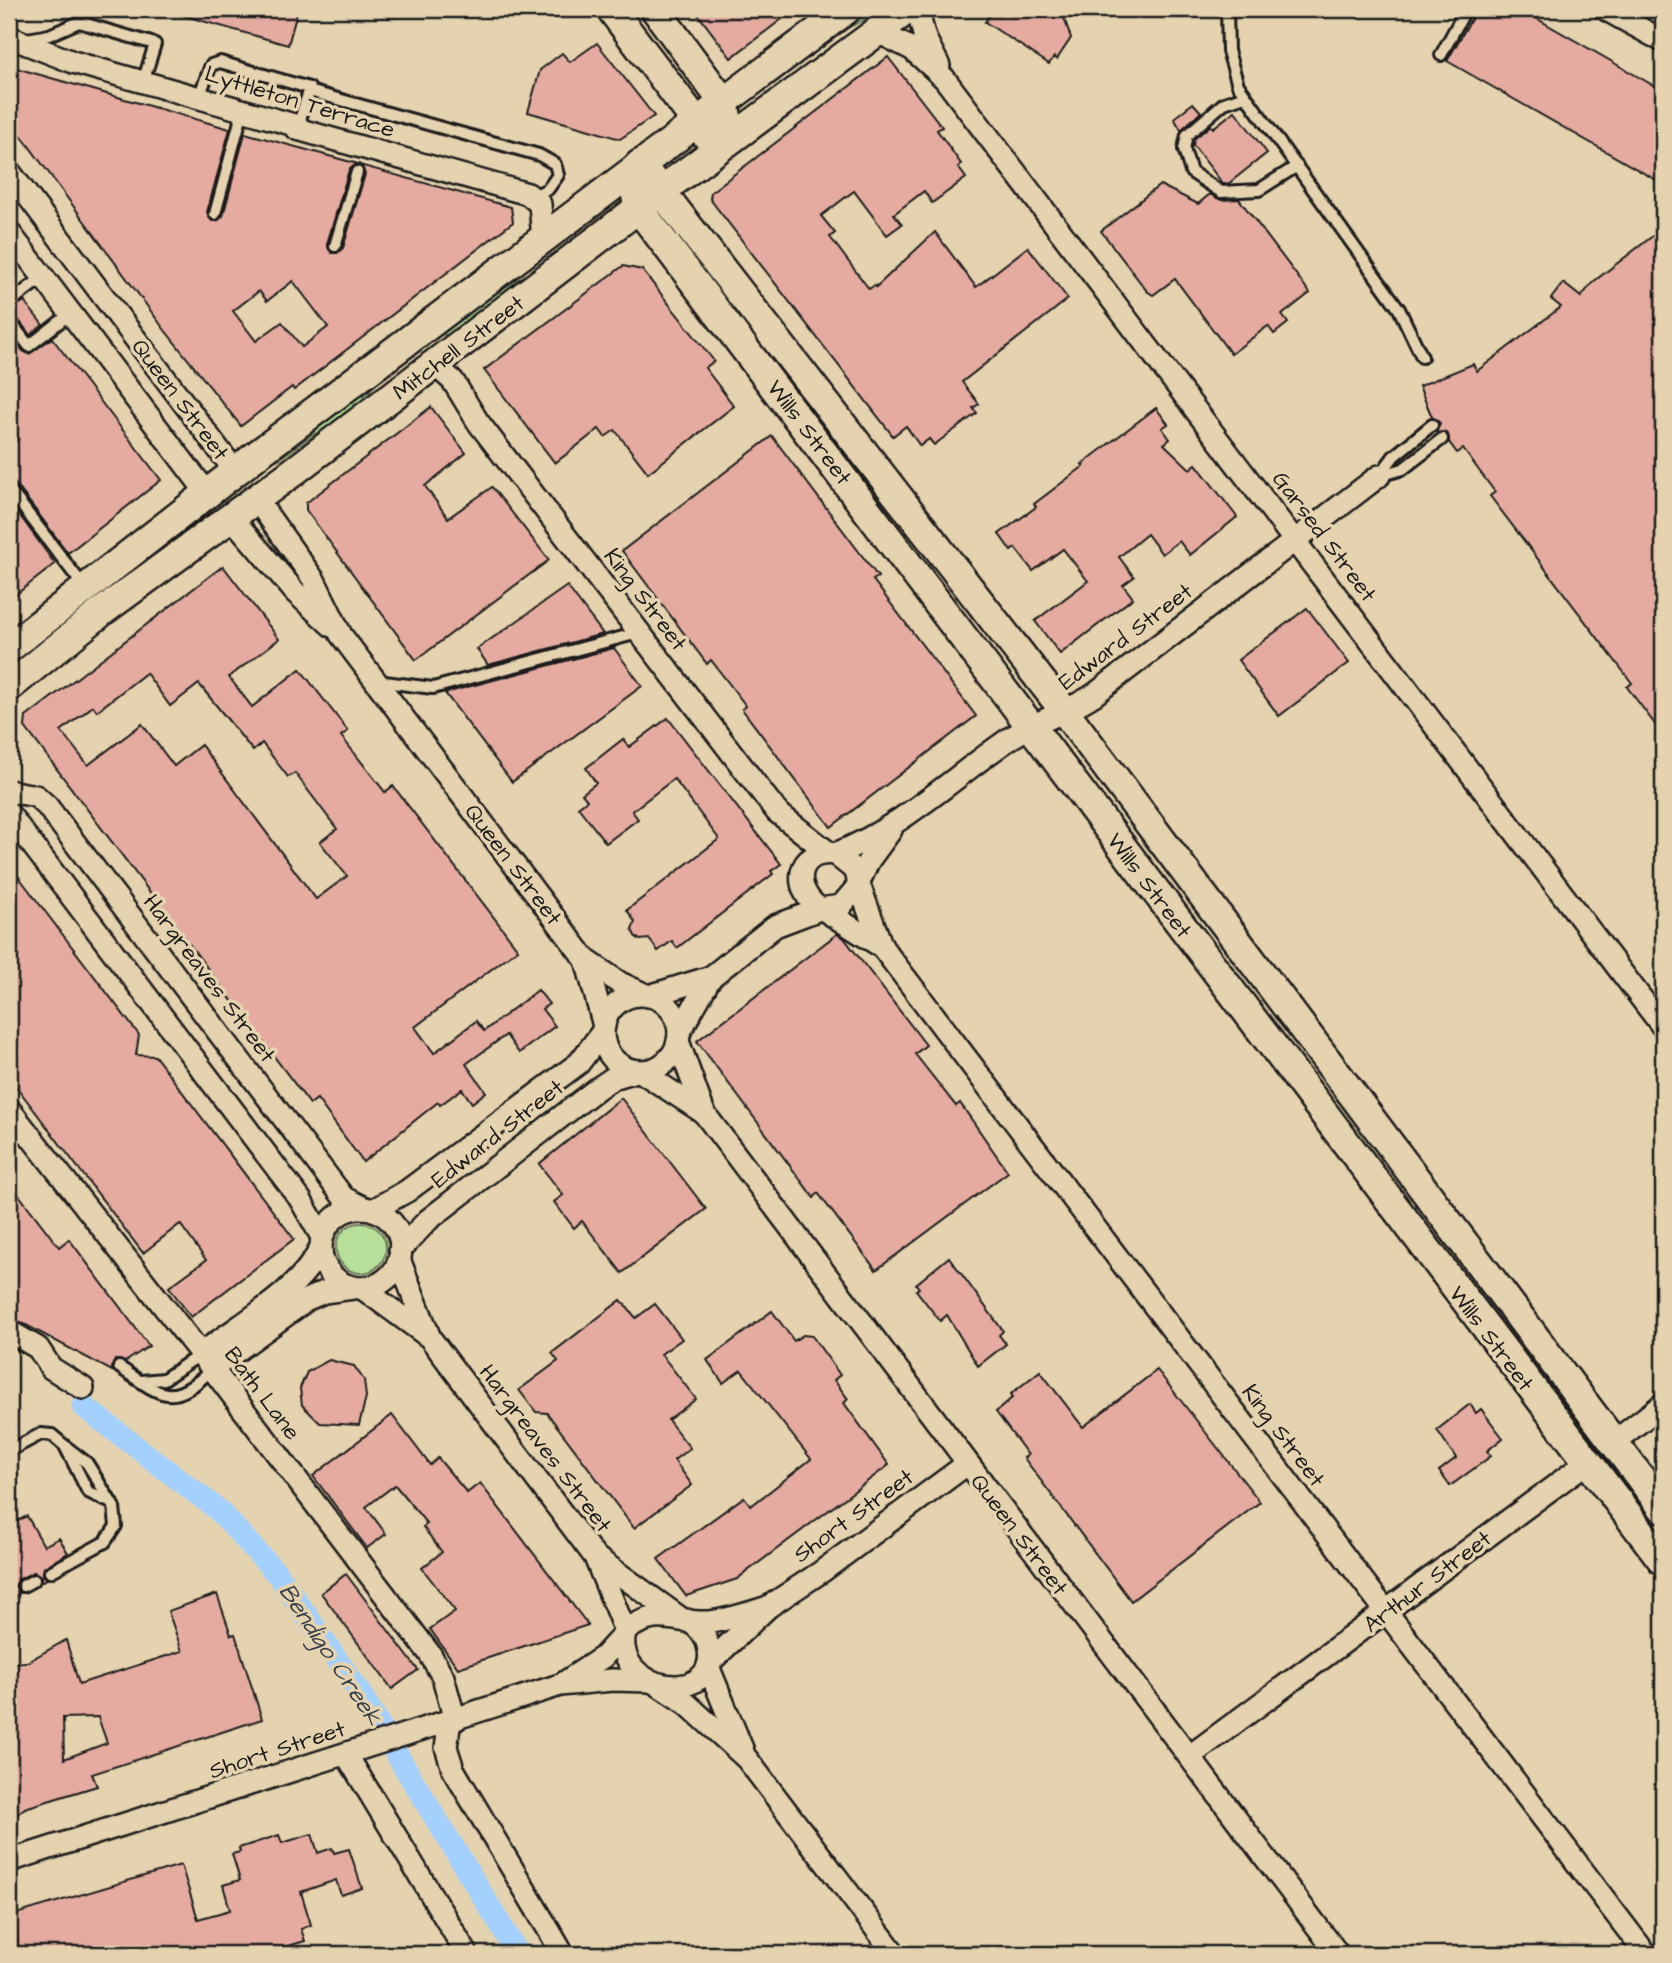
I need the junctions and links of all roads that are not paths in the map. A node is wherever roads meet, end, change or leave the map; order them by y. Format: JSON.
{"nodes":[{"id":1,"x":611,"y":9,"type":"edge"},
{"id":2,"x":655,"y":9,"type":"edge"},
{"id":3,"x":847,"y":9,"type":"edge"},
{"id":4,"x":908,"y":9,"type":"edge"},
{"id":5,"x":917,"y":9,"type":"edge"},
{"id":6,"x":1227,"y":9,"type":"edge"},
{"id":7,"x":1466,"y":9,"type":"edge"},
{"id":8,"x":1605,"y":9,"type":"edge"},
{"id":9,"x":878,"y":32,"type":"junction"},
{"id":10,"x":13,"y":39,"type":"edge"},
{"id":11,"x":1663,"y":41,"type":"edge"},
{"id":12,"x":1441,"y":55,"type":"dead end"},
{"id":13,"x":944,"y":78,"type":"junction"},
{"id":14,"x":143,"y":82,"type":"junction"},
{"id":15,"x":309,"y":91,"type":"junction"},
{"id":16,"x":1245,"y":96,"type":"junction"},
{"id":17,"x":199,"y":97,"type":"junction"},
{"id":18,"x":724,"y":103,"type":"junction"},
{"id":19,"x":243,"y":110,"type":"junction"},
{"id":20,"x":697,"y":123,"type":"junction"},
{"id":21,"x":298,"y":126,"type":"junction"},
{"id":22,"x":718,"y":149,"type":"junction"},
{"id":23,"x":639,"y":165,"type":"junction"},
{"id":24,"x":1297,"y":166,"type":"junction"},
{"id":25,"x":9,"y":171,"type":"edge"},
{"id":26,"x":358,"y":172,"type":"dead end"},
{"id":27,"x":662,"y":191,"type":"junction"},
{"id":28,"x":533,"y":196,"type":"junction"},
{"id":29,"x":639,"y":208,"type":"junction"},
{"id":30,"x":215,"y":214,"type":"dead end"},
{"id":31,"x":9,"y":232,"type":"edge"},
{"id":32,"x":543,"y":240,"type":"junction"},
{"id":33,"x":335,"y":246,"type":"dead end"},
{"id":34,"x":43,"y":277,"type":"junction"},
{"id":35,"x":9,"y":303,"type":"edge"},
{"id":36,"x":71,"y":313,"type":"junction"},
{"id":37,"x":9,"y":320,"type":"edge"},
{"id":38,"x":391,"y":355,"type":"junction"},
{"id":39,"x":1422,"y":357,"type":"dead end"},
{"id":40,"x":434,"y":364,"type":"junction"},
{"id":41,"x":1432,"y":425,"type":"dead end"},
{"id":42,"x":1443,"y":439,"type":"dead end"},
{"id":43,"x":235,"y":471,"type":"junction"},
{"id":44,"x":1379,"y":476,"type":"junction"},
{"id":45,"x":9,"y":489,"type":"edge"},
{"id":46,"x":207,"y":493,"type":"junction"},
{"id":47,"x":257,"y":499,"type":"junction"},
{"id":48,"x":231,"y":516,"type":"junction"},
{"id":49,"x":1294,"y":539,"type":"junction"},
{"id":50,"x":85,"y":588,"type":"junction"},
{"id":51,"x":639,"y":632,"type":"junction"},
{"id":52,"x":1003,"y":632,"type":"junction"},
{"id":53,"x":341,"y":635,"type":"junction"},
{"id":54,"x":9,"y":648,"type":"edge"},
{"id":55,"x":978,"y":652,"type":"junction"},
{"id":56,"x":376,"y":681,"type":"junction"},
{"id":57,"x":9,"y":687,"type":"edge"},
{"id":58,"x":1066,"y":713,"type":"junction"},
{"id":59,"x":1031,"y":727,"type":"junction"},
{"id":60,"x":9,"y":791,"type":"edge"},
{"id":61,"x":43,"y":801,"type":"junction"},
{"id":62,"x":15,"y":822,"type":"edge"},
{"id":63,"x":894,"y":825,"type":"junction"},
{"id":64,"x":832,"y":854,"type":"junction"},
{"id":65,"x":800,"y":882,"type":"junction"},
{"id":66,"x":860,"y":882,"type":"junction"},
{"id":67,"x":822,"y":910,"type":"junction"},
{"id":68,"x":775,"y":926,"type":"junction"},
{"id":69,"x":882,"y":947,"type":"junction"},
{"id":70,"x":586,"y":960,"type":"junction"},
{"id":71,"x":711,"y":977,"type":"junction"},
{"id":72,"x":648,"y":996,"type":"junction"},
{"id":73,"x":1663,"y":1027,"type":"edge"},
{"id":74,"x":603,"y":1029,"type":"junction"},
{"id":75,"x":679,"y":1037,"type":"junction"},
{"id":76,"x":638,"y":1071,"type":"junction"},
{"id":77,"x":9,"y":1110,"type":"edge"},
{"id":78,"x":704,"y":1113,"type":"junction"},
{"id":79,"x":368,"y":1209,"type":"junction"},
{"id":80,"x":322,"y":1242,"type":"junction"},
{"id":81,"x":400,"y":1255,"type":"junction"},
{"id":82,"x":358,"y":1288,"type":"junction"},
{"id":83,"x":9,"y":1331,"type":"edge"},
{"id":84,"x":255,"y":1338,"type":"junction"},
{"id":85,"x":430,"y":1338,"type":"junction"},
{"id":86,"x":206,"y":1361,"type":"junction"},
{"id":87,"x":119,"y":1367,"type":"dead end"},
{"id":88,"x":138,"y":1380,"type":"junction"},
{"id":89,"x":83,"y":1388,"type":"dead end"},
{"id":90,"x":233,"y":1397,"type":"junction"},
{"id":91,"x":1663,"y":1404,"type":"edge"},
{"id":92,"x":1614,"y":1442,"type":"junction"},
{"id":93,"x":9,"y":1451,"type":"edge"},
{"id":94,"x":1586,"y":1463,"type":"junction"},
{"id":95,"x":967,"y":1464,"type":"junction"},
{"id":96,"x":1663,"y":1508,"type":"edge"},
{"id":97,"x":595,"y":1557,"type":"junction"},
{"id":98,"x":1663,"y":1561,"type":"edge"},
{"id":99,"x":50,"y":1572,"type":"dead end"},
{"id":100,"x":34,"y":1580,"type":"dead end"},
{"id":101,"x":23,"y":1586,"type":"dead end"},
{"id":102,"x":768,"y":1606,"type":"junction"},
{"id":103,"x":1386,"y":1611,"type":"junction"},
{"id":104,"x":683,"y":1619,"type":"junction"},
{"id":105,"x":624,"y":1633,"type":"junction"},
{"id":106,"x":709,"y":1664,"type":"junction"},
{"id":107,"x":653,"y":1682,"type":"junction"},
{"id":108,"x":560,"y":1685,"type":"junction"},
{"id":109,"x":453,"y":1720,"type":"junction"},
{"id":110,"x":354,"y":1751,"type":"junction"},
{"id":111,"x":1190,"y":1756,"type":"junction"},
{"id":112,"x":747,"y":1759,"type":"junction"},
{"id":113,"x":9,"y":1861,"type":"edge"},
{"id":114,"x":467,"y":1954,"type":"edge"},
{"id":115,"x":563,"y":1954,"type":"edge"},
{"id":116,"x":895,"y":1954,"type":"edge"},
{"id":117,"x":1338,"y":1954,"type":"edge"},
{"id":118,"x":1646,"y":1954,"type":"edge"}],
"edges":[{"from":1,"to":20,"type":"main road"},
{"from":2,"to":18,"type":"main road"},
{"from":3,"to":18,"type":"main road","name":"Mitchell Street"},
{"from":4,"to":9,"type":"main road","name":"Mitchell Street"},
{"from":5,"to":13,"type":"street","name":"Garsed Street"},
{"from":6,"to":16,"type":"lane"},
{"from":7,"to":12,"type":"lane"},
{"from":8,"to":11,"type":"street"},
{"from":9,"to":13,"type":"street","name":"Garsed Street"},
{"from":9,"to":22,"type":"main road","name":"Mitchell Street"},
{"from":10,"to":14,"type":"street","name":"Lyttleton Terrace"},
{"from":10,"to":14,"type":"lane"},
{"from":13,"to":49,"type":"street","name":"Garsed Street"},
{"from":14,"to":17,"type":"street","name":"Lyttleton Terrace"},
{"from":15,"to":17,"type":"lane"},
{"from":15,"to":21,"type":"lane"},
{"from":15,"to":28,"type":"lane"},
{"from":16,"to":24,"type":"lane"},
{"from":16,"to":24,"type":"lane"},
{"from":17,"to":19,"type":"street","name":"Lyttleton Terrace"},
{"from":18,"to":20,"type":"main road","name":"Mitchell Street"},
{"from":18,"to":22,"type":"main road"},
{"from":19,"to":21,"type":"street","name":"Lyttleton Terrace"},
{"from":19,"to":30,"type":"lane"},
{"from":20,"to":22,"type":"main road"},
{"from":20,"to":23,"type":"main road","name":"Mitchell Street"},
{"from":21,"to":28,"type":"street","name":"Lyttleton Terrace"},
{"from":22,"to":27,"type":"main road","name":"Mitchell Street"},
{"from":23,"to":27,"type":"main road","name":"Wills Street"},
{"from":23,"to":29,"type":"main road"},
{"from":23,"to":32,"type":"main road","name":"Mitchell Street"},
{"from":24,"to":39,"type":"lane"},
{"from":25,"to":43,"type":"street","name":"Queen Street"},
{"from":26,"to":33,"type":"lane"},
{"from":27,"to":29,"type":"main road","name":"Mitchell Street"},
{"from":27,"to":52,"type":"main road","name":"Wills Street"},
{"from":28,"to":32,"type":"street"},
{"from":29,"to":40,"type":"main road","name":"Mitchell Street"},
{"from":29,"to":55,"type":"main road","name":"Wills Street"},
{"from":31,"to":34,"type":"street","name":"Queen Street"},
{"from":32,"to":38,"type":"main road","name":"Mitchell Street"},
{"from":34,"to":35,"type":"lane"},
{"from":34,"to":36,"type":"street","name":"Queen Street"},
{"from":36,"to":37,"type":"lane"},
{"from":36,"to":46,"type":"street","name":"Queen Street"},
{"from":38,"to":40,"type":"main road"},
{"from":38,"to":43,"type":"main road","name":"Mitchell Street"},
{"from":40,"to":47,"type":"main road","name":"Mitchell Street"},
{"from":40,"to":51,"type":"street","name":"King Street"},
{"from":41,"to":44,"type":"lane"},
{"from":42,"to":44,"type":"lane"},
{"from":43,"to":46,"type":"main road","name":"Mitchell Street"},
{"from":43,"to":47,"type":"main road","name":"Queen Street"},
{"from":44,"to":49,"type":"street","name":"Edward Street"},
{"from":45,"to":50,"type":"lane"},
{"from":46,"to":48,"type":"main road","name":"Queen Street"},
{"from":46,"to":50,"type":"main road","name":"Mitchell Street"},
{"from":47,"to":48,"type":"main road","name":"Mitchell Street"},
{"from":47,"to":53,"type":"street","name":"Queen Street"},
{"from":48,"to":53,"type":"street","name":"Queen Street"},
{"from":48,"to":57,"type":"main road","name":"Mitchell Street"},
{"from":49,"to":58,"type":"street","name":"Edward Street"},
{"from":49,"to":73,"type":"street","name":"Garsed Street"},
{"from":50,"to":54,"type":"main road","name":"Mitchell Street"},
{"from":51,"to":56,"type":"lane"},
{"from":51,"to":64,"type":"street","name":"King Street"},
{"from":52,"to":55,"type":"main road"},
{"from":52,"to":58,"type":"main road","name":"Wills Street"},
{"from":53,"to":56,"type":"street","name":"Queen Street"},
{"from":55,"to":59,"type":"main road","name":"Wills Street"},
{"from":56,"to":70,"type":"street","name":"Queen Street"},
{"from":58,"to":59,"type":"street","name":"Edward Street"},
{"from":58,"to":92,"type":"main road","name":"Wills Street"},
{"from":59,"to":63,"type":"street","name":"Edward Street"},
{"from":59,"to":94,"type":"main road","name":"Wills Street"},
{"from":60,"to":61,"type":"street"},
{"from":61,"to":62,"type":"street"},
{"from":61,"to":79,"type":"street","name":"Hargreaves Street"},
{"from":62,"to":80,"type":"street"},
{"from":63,"to":64,"type":"street","name":"Edward Street"},
{"from":63,"to":66,"type":"street","name":"Edward Street"},
{"from":64,"to":65,"type":"street"},
{"from":64,"to":66,"type":"street"},
{"from":65,"to":67,"type":"street"},
{"from":65,"to":68,"type":"street"},
{"from":66,"to":67,"type":"street"},
{"from":66,"to":69,"type":"street","name":"King Street"},
{"from":67,"to":68,"type":"street"},
{"from":67,"to":69,"type":"street","name":"King Street"},
{"from":68,"to":71,"type":"street"},
{"from":69,"to":103,"type":"street","name":"King Street"},
{"from":70,"to":72,"type":"street","name":"Queen Street"},
{"from":70,"to":74,"type":"street","name":"Queen Street"},
{"from":71,"to":72,"type":"street"},
{"from":71,"to":75,"type":"street"},
{"from":72,"to":74,"type":"street"},
{"from":72,"to":75,"type":"street"},
{"from":74,"to":76,"type":"street"},
{"from":74,"to":79,"type":"street","name":"Edward Street"},
{"from":75,"to":76,"type":"street"},
{"from":75,"to":78,"type":"street","name":"Queen Street"},
{"from":76,"to":78,"type":"street","name":"Queen Street"},
{"from":76,"to":81,"type":"street","name":"Edward Street"},
{"from":77,"to":86,"type":"street","name":"Bath Lane"},
{"from":78,"to":95,"type":"street","name":"Queen Street"},
{"from":79,"to":80,"type":"street"},
{"from":79,"to":81,"type":"street"},
{"from":80,"to":82,"type":"street"},
{"from":80,"to":86,"type":"street"},
{"from":81,"to":82,"type":"street"},
{"from":81,"to":85,"type":"street","name":"Hargreaves Street"},
{"from":82,"to":84,"type":"street"},
{"from":82,"to":85,"type":"street","name":"Hargreaves Street"},
{"from":83,"to":89,"type":"street"},
{"from":84,"to":86,"type":"street"},
{"from":84,"to":90,"type":"street"},
{"from":85,"to":97,"type":"street","name":"Hargreaves Street"},
{"from":86,"to":88,"type":"lane"},
{"from":86,"to":88,"type":"lane"},
{"from":86,"to":90,"type":"street","name":"Bath Lane"},
{"from":87,"to":88,"type":"lane"},
{"from":90,"to":109,"type":"street","name":"Bath Lane"},
{"from":91,"to":92,"type":"street","name":"Arthur Street"},
{"from":92,"to":94,"type":"main road","name":"Arthur Street"},
{"from":92,"to":96,"type":"main road","name":"Wills Street"},
{"from":93,"to":99,"type":"lane"},
{"from":94,"to":98,"type":"main road","name":"Wills Street"},
{"from":94,"to":103,"type":"street","name":"Arthur Street"},
{"from":95,"to":102,"type":"street","name":"Short Street"},
{"from":95,"to":111,"type":"street","name":"Queen Street"},
{"from":97,"to":104,"type":"street","name":"Hargreaves Street"},
{"from":97,"to":105,"type":"street","name":"Hargreaves Street"},
{"from":100,"to":101,"type":"lane"},
{"from":102,"to":104,"type":"street","name":"Short Street"},
{"from":102,"to":106,"type":"street","name":"Short Street"},
{"from":103,"to":111,"type":"street","name":"Arthur Street"},
{"from":103,"to":118,"type":"street","name":"King Street"},
{"from":104,"to":105,"type":"street"},
{"from":104,"to":106,"type":"street"},
{"from":105,"to":107,"type":"street"},
{"from":105,"to":108,"type":"street","name":"Short Street"},
{"from":106,"to":107,"type":"street"},
{"from":106,"to":112,"type":"street"},
{"from":107,"to":108,"type":"street","name":"Short Street"},
{"from":107,"to":112,"type":"street"},
{"from":108,"to":109,"type":"street","name":"Short Street"},
{"from":109,"to":110,"type":"street","name":"Short Street"},
{"from":109,"to":115,"type":"street","name":"Bath Lane"},
{"from":110,"to":113,"type":"street","name":"Short Street"},
{"from":110,"to":114,"type":"street"},
{"from":111,"to":117,"type":"street","name":"Queen Street"},
{"from":112,"to":116,"type":"street"}]}
